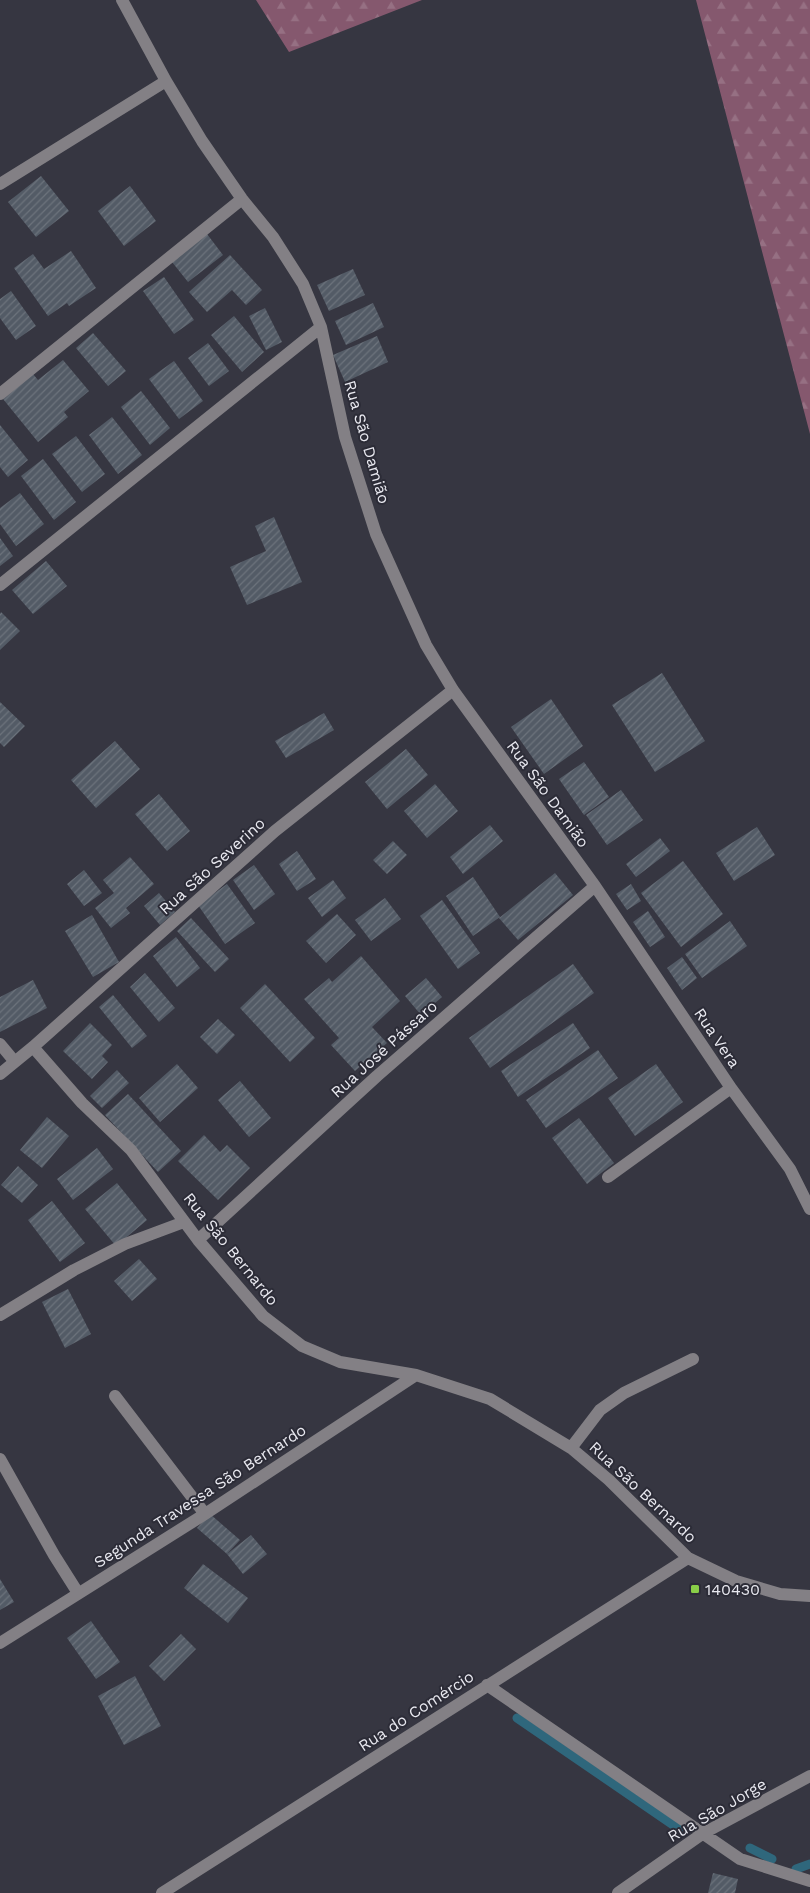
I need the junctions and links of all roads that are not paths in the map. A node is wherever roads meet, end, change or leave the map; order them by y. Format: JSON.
{"nodes":[{"id":1,"x":122,"y":0,"type":"edge"},
{"id":2,"x":166,"y":81,"type":"junction"},
{"id":3,"x":0,"y":184,"type":"edge"},
{"id":4,"x":242,"y":199,"type":"junction"},
{"id":5,"x":321,"y":327,"type":"junction"},
{"id":6,"x":0,"y":394,"type":"edge"},
{"id":7,"x":0,"y":585,"type":"edge"},
{"id":8,"x":452,"y":690,"type":"junction"},
{"id":9,"x":595,"y":886,"type":"junction"},
{"id":10,"x":0,"y":1044,"type":"edge"},
{"id":11,"x":33,"y":1047,"type":"junction"},
{"id":12,"x":15,"y":1062,"type":"junction"},
{"id":13,"x":0,"y":1074,"type":"edge"},
{"id":14,"x":731,"y":1088,"type":"junction"},
{"id":15,"x":608,"y":1178,"type":"dead end"},
{"id":16,"x":810,"y":1209,"type":"edge"},
{"id":17,"x":184,"y":1222,"type":"junction"},
{"id":18,"x":198,"y":1240,"type":"junction"},
{"id":19,"x":0,"y":1315,"type":"edge"},
{"id":20,"x":693,"y":1359,"type":"dead end"},
{"id":21,"x":416,"y":1375,"type":"junction"},
{"id":22,"x":115,"y":1396,"type":"dead end"},
{"id":23,"x":571,"y":1448,"type":"junction"},
{"id":24,"x":0,"y":1459,"type":"edge"},
{"id":25,"x":205,"y":1514,"type":"junction"},
{"id":26,"x":688,"y":1558,"type":"junction"},
{"id":27,"x":78,"y":1593,"type":"junction"},
{"id":28,"x":810,"y":1596,"type":"edge"},
{"id":29,"x":0,"y":1643,"type":"edge"},
{"id":30,"x":488,"y":1685,"type":"junction"},
{"id":31,"x":810,"y":1776,"type":"edge"},
{"id":32,"x":702,"y":1834,"type":"junction"},
{"id":33,"x":810,"y":1881,"type":"edge"},
{"id":34,"x":162,"y":1893,"type":"edge"},
{"id":35,"x":618,"y":1893,"type":"edge"}],
"edges":[{"from":1,"to":2,"type":"street","name":"Rua São Damião"},
{"from":2,"to":3,"type":"street"},
{"from":2,"to":4,"type":"street","name":"Rua São Damião"},
{"from":4,"to":5,"type":"street","name":"Rua São Damião"},
{"from":4,"to":6,"type":"street"},
{"from":5,"to":7,"type":"street"},
{"from":5,"to":8,"type":"street","name":"Rua São Damião"},
{"from":8,"to":9,"type":"street","name":"Rua São Damião"},
{"from":8,"to":11,"type":"street","name":"Rua São Severino"},
{"from":9,"to":14,"type":"street","name":"Rua Vera"},
{"from":9,"to":18,"type":"street","name":"Rua José Pássaro"},
{"from":10,"to":12,"type":"street"},
{"from":11,"to":12,"type":"street","name":"Rua São Severino"},
{"from":11,"to":17,"type":"street","name":"Rua São Bernardo"},
{"from":12,"to":13,"type":"street","name":"Rua São Severino"},
{"from":14,"to":15,"type":"street"},
{"from":14,"to":16,"type":"street","name":"Rua Vera"},
{"from":17,"to":18,"type":"street","name":"Rua São Bernardo"},
{"from":17,"to":19,"type":"street"},
{"from":18,"to":21,"type":"street","name":"Rua São Bernardo"},
{"from":20,"to":23,"type":"street"},
{"from":21,"to":23,"type":"street","name":"Rua São Bernardo"},
{"from":21,"to":25,"type":"street","name":"Segunda Travessa São Bernardo"},
{"from":22,"to":25,"type":"street"},
{"from":23,"to":26,"type":"street","name":"Rua São Bernardo"},
{"from":24,"to":27,"type":"street"},
{"from":25,"to":27,"type":"street","name":"Segunda Travessa São Bernardo"},
{"from":26,"to":28,"type":"street","name":"Rua São Bernardo"},
{"from":26,"to":30,"type":"street","name":"Rua do Comércio"},
{"from":27,"to":29,"type":"street","name":"Segunda Travessa São Bernardo"},
{"from":30,"to":32,"type":"street"},
{"from":30,"to":34,"type":"street","name":"Rua do Comércio"},
{"from":31,"to":32,"type":"street","name":"Rua São Jorge"},
{"from":32,"to":33,"type":"street"},
{"from":32,"to":35,"type":"street","name":"Rua São Jorge"}]}
